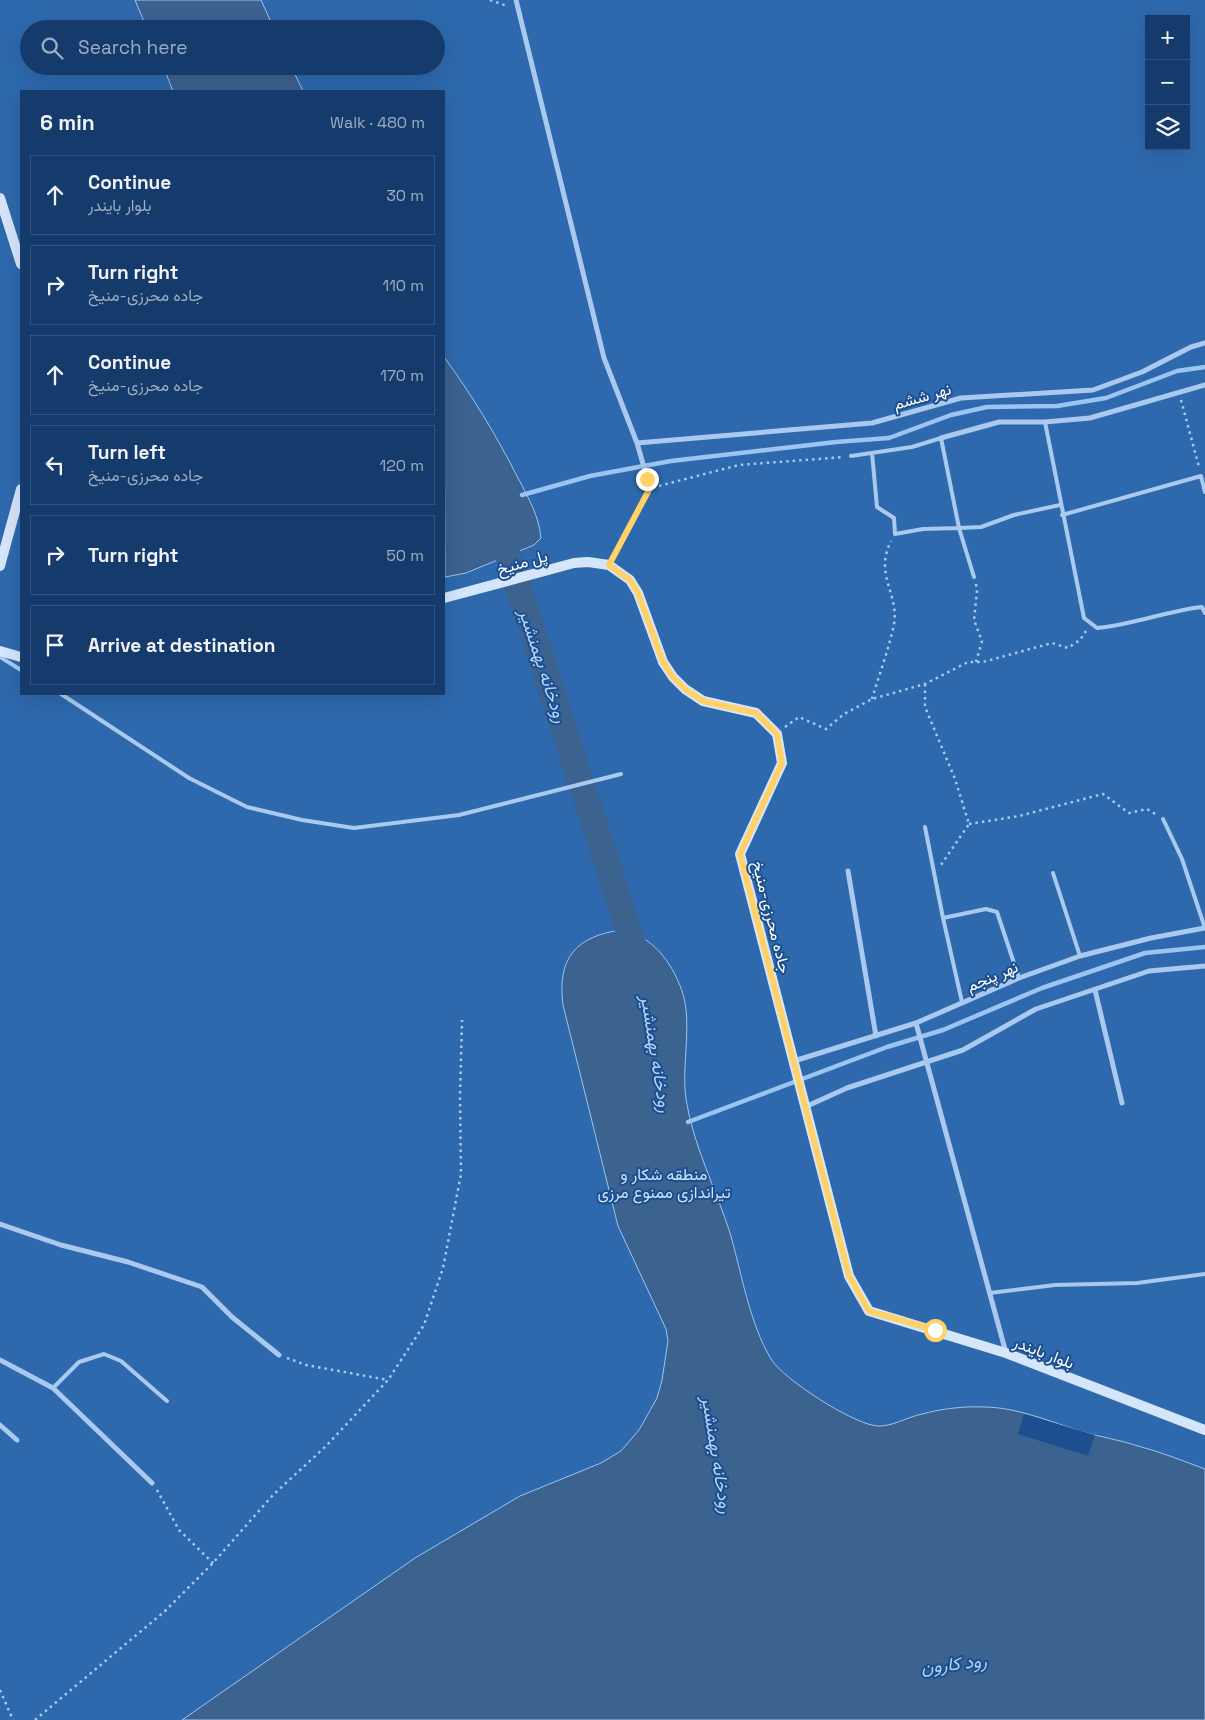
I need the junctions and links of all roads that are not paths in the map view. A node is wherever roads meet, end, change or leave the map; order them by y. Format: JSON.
{"nodes":[{"id":1,"x":516,"y":0,"type":"edge"},
{"id":2,"x":0,"y":198,"type":"edge"},
{"id":3,"x":20,"y":261,"type":"edge"},
{"id":4,"x":1205,"y":343,"type":"edge"},
{"id":5,"x":1205,"y":385,"type":"edge"},
{"id":6,"x":1045,"y":422,"type":"junction"},
{"id":7,"x":941,"y":438,"type":"junction"},
{"id":8,"x":637,"y":443,"type":"junction"},
{"id":9,"x":872,"y":453,"type":"junction"},
{"id":10,"x":851,"y":456,"type":"road end"},
{"id":11,"x":1205,"y":492,"type":"edge"},
{"id":12,"x":20,"y":493,"type":"edge"},
{"id":13,"x":1060,"y":505,"type":"junction"},
{"id":14,"x":1062,"y":515,"type":"junction"},
{"id":15,"x":959,"y":528,"type":"junction"},
{"id":16,"x":609,"y":565,"type":"junction"},
{"id":17,"x":0,"y":566,"type":"edge"},
{"id":18,"x":974,"y":577,"type":"road end"},
{"id":19,"x":445,"y":598,"type":"edge"},
{"id":20,"x":1204,"y":606,"type":"edge"},
{"id":21,"x":1205,"y":613,"type":"edge"},
{"id":22,"x":0,"y":650,"type":"edge"},
{"id":23,"x":0,"y":657,"type":"edge"},
{"id":24,"x":20,"y":657,"type":"edge"},
{"id":25,"x":20,"y":669,"type":"edge"},
{"id":26,"x":63,"y":695,"type":"edge"},
{"id":27,"x":621,"y":774,"type":"dead end"},
{"id":28,"x":1163,"y":818,"type":"road end"},
{"id":29,"x":924,"y":827,"type":"dead end"},
{"id":30,"x":848,"y":871,"type":"dead end"},
{"id":31,"x":1053,"y":873,"type":"dead end"},
{"id":32,"x":943,"y":918,"type":"junction"},
{"id":33,"x":1205,"y":928,"type":"edge"},
{"id":34,"x":1080,"y":956,"type":"junction"},
{"id":35,"x":1205,"y":966,"type":"edge"},
{"id":36,"x":1019,"y":978,"type":"junction"},
{"id":37,"x":1095,"y":990,"type":"junction"},
{"id":38,"x":962,"y":1002,"type":"junction"},
{"id":39,"x":916,"y":1023,"type":"junction"},
{"id":40,"x":876,"y":1036,"type":"junction"},
{"id":41,"x":927,"y":1062,"type":"junction"},
{"id":42,"x":795,"y":1065,"type":"junction"},
{"id":43,"x":1122,"y":1103,"type":"dead end"},
{"id":44,"x":806,"y":1107,"type":"junction"},
{"id":45,"x":0,"y":1224,"type":"edge"},
{"id":46,"x":1205,"y":1274,"type":"edge"},
{"id":47,"x":990,"y":1293,"type":"junction"},
{"id":48,"x":1006,"y":1353,"type":"junction"},
{"id":49,"x":279,"y":1355,"type":"road end"},
{"id":50,"x":0,"y":1360,"type":"edge"},
{"id":51,"x":53,"y":1388,"type":"junction"},
{"id":52,"x":167,"y":1401,"type":"dead end"},
{"id":53,"x":0,"y":1425,"type":"edge"},
{"id":54,"x":1205,"y":1430,"type":"edge"},
{"id":55,"x":17,"y":1440,"type":"dead end"},
{"id":56,"x":152,"y":1483,"type":"road end"}],
"edges":[{"from":1,"to":8,"type":"street"},
{"from":2,"to":3,"type":"main road"},
{"from":4,"to":8,"type":"street","name":"نهر ششم"},
{"from":5,"to":6,"type":"street"},
{"from":6,"to":7,"type":"street"},
{"from":6,"to":13,"type":"lane"},
{"from":7,"to":9,"type":"lane"},
{"from":7,"to":15,"type":"lane"},
{"from":8,"to":16,"type":"street"},
{"from":9,"to":10,"type":"lane"},
{"from":9,"to":15,"type":"lane"},
{"from":11,"to":14,"type":"lane"},
{"from":12,"to":17,"type":"main road"},
{"from":13,"to":14,"type":"lane"},
{"from":13,"to":15,"type":"lane"},
{"from":14,"to":20,"type":"lane"},
{"from":15,"to":18,"type":"lane"},
{"from":16,"to":19,"type":"main road","name":"پل منیخ"},
{"from":16,"to":42,"type":"main road","name":"جاده محرزی-منیخ"},
{"from":20,"to":21,"type":"lane"},
{"from":22,"to":24,"type":"main road"},
{"from":23,"to":25,"type":"lane"},
{"from":26,"to":27,"type":"lane"},
{"from":28,"to":33,"type":"lane"},
{"from":29,"to":32,"type":"lane"},
{"from":30,"to":40,"type":"street"},
{"from":31,"to":34,"type":"lane"},
{"from":32,"to":36,"type":"lane"},
{"from":32,"to":38,"type":"lane"},
{"from":33,"to":34,"type":"street","name":"نهر پنجم"},
{"from":34,"to":36,"type":"street","name":"نهر پنجم"},
{"from":35,"to":37,"type":"street"},
{"from":36,"to":38,"type":"street","name":"نهر پنجم"},
{"from":37,"to":41,"type":"street"},
{"from":37,"to":43,"type":"street"},
{"from":38,"to":39,"type":"street","name":"نهر پنجم"},
{"from":39,"to":40,"type":"street","name":"نهر پنجم"},
{"from":39,"to":41,"type":"street"},
{"from":40,"to":42,"type":"street","name":"نهر پنجم"},
{"from":41,"to":44,"type":"street"},
{"from":41,"to":47,"type":"street"},
{"from":42,"to":44,"type":"main road","name":"جاده محرزی-منیخ"},
{"from":44,"to":48,"type":"main road","name":"بلوار بایندر"},
{"from":45,"to":49,"type":"street"},
{"from":46,"to":47,"type":"lane"},
{"from":47,"to":48,"type":"street"},
{"from":48,"to":54,"type":"main road","name":"بلوار بایندر"},
{"from":50,"to":51,"type":"street"},
{"from":51,"to":52,"type":"lane"},
{"from":51,"to":56,"type":"street"},
{"from":53,"to":55,"type":"street"}]}
